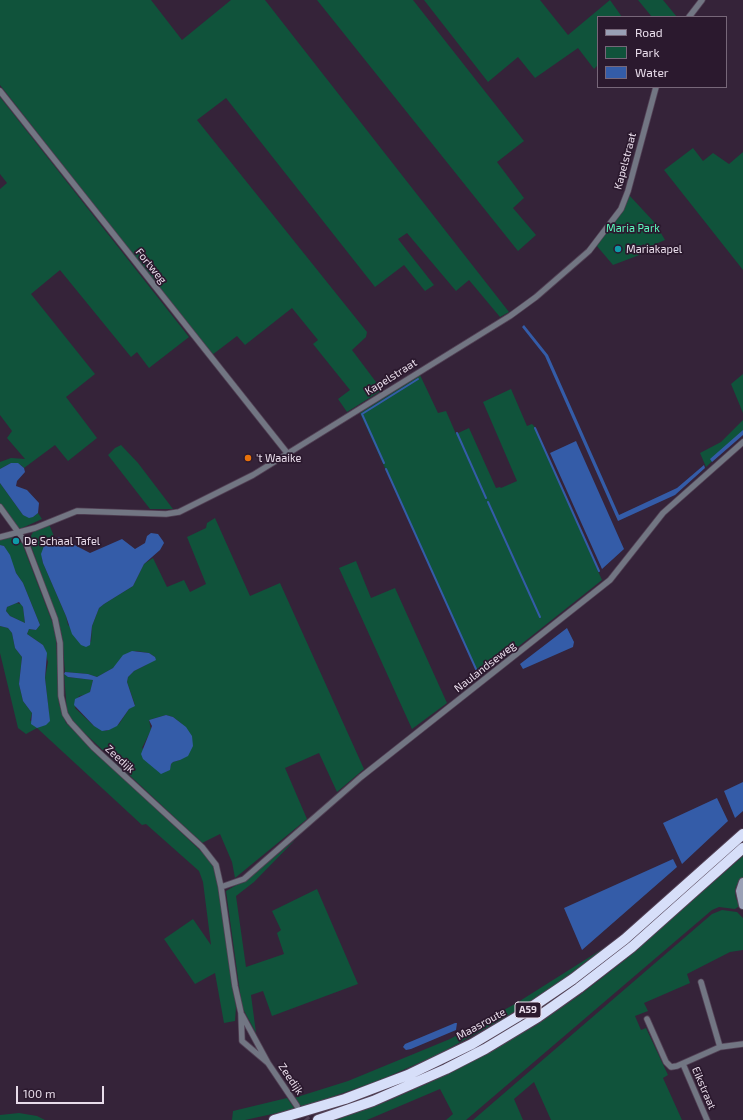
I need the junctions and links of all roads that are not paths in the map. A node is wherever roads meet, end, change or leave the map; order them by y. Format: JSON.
{"nodes":[{"id":1,"x":702,"y":0,"type":"edge"},
{"id":2,"x":690,"y":16,"type":"edge"},
{"id":3,"x":656,"y":88,"type":"edge"},
{"id":4,"x":0,"y":90,"type":"edge"},
{"id":5,"x":743,"y":442,"type":"edge"},
{"id":6,"x":288,"y":454,"type":"junction"},
{"id":7,"x":0,"y":507,"type":"edge"},
{"id":8,"x":20,"y":533,"type":"junction"},
{"id":9,"x":0,"y":537,"type":"edge"},
{"id":10,"x":743,"y":834,"type":"edge"},
{"id":11,"x":743,"y":848,"type":"edge"},
{"id":12,"x":743,"y":882,"type":"edge"},
{"id":13,"x":222,"y":887,"type":"junction"},
{"id":14,"x":743,"y":902,"type":"edge"},
{"id":15,"x":701,"y":982,"type":"dead end"},
{"id":16,"x":241,"y":1012,"type":"junction"},
{"id":17,"x":647,"y":1019,"type":"dead end"},
{"id":18,"x":743,"y":1044,"type":"edge"},
{"id":19,"x":720,"y":1047,"type":"junction"},
{"id":20,"x":268,"y":1063,"type":"junction"},
{"id":21,"x":683,"y":1064,"type":"junction"},
{"id":22,"x":297,"y":1106,"type":"tunnel mouth"},
{"id":23,"x":274,"y":1120,"type":"edge"},
{"id":24,"x":318,"y":1120,"type":"edge"},
{"id":25,"x":707,"y":1120,"type":"edge"}],
"edges":[{"from":1,"to":2,"type":"street"},
{"from":3,"to":6,"type":"street","name":"Kapelstraat"},
{"from":4,"to":6,"type":"street","name":"Fortweg"},
{"from":5,"to":13,"type":"street","name":"Naulandseweg"},
{"from":6,"to":8,"type":"street","name":"Kapelstraat"},
{"from":7,"to":8,"type":"street","name":"Zeedijk"},
{"from":8,"to":9,"type":"street","name":"Kapelstraat"},
{"from":8,"to":13,"type":"street","name":"Zeedijk"},
{"from":10,"to":23,"type":"highway","name":"Maasroute","number":"A59"},
{"from":11,"to":24,"type":"highway","name":"Maasroute","number":"A59"},
{"from":12,"to":14,"type":"main road"},
{"from":13,"to":16,"type":"street","name":"Zeedijk"},
{"from":15,"to":19,"type":"street"},
{"from":16,"to":20,"type":"street","name":"Zeedijk"},
{"from":16,"to":20,"type":"street","name":"Zeedijk"},
{"from":17,"to":21,"type":"street"},
{"from":18,"to":19,"type":"street"},
{"from":19,"to":21,"type":"street"},
{"from":20,"to":22,"type":"street","name":"Zeedijk"},
{"from":21,"to":25,"type":"street","name":"Eikstraat"}]}
